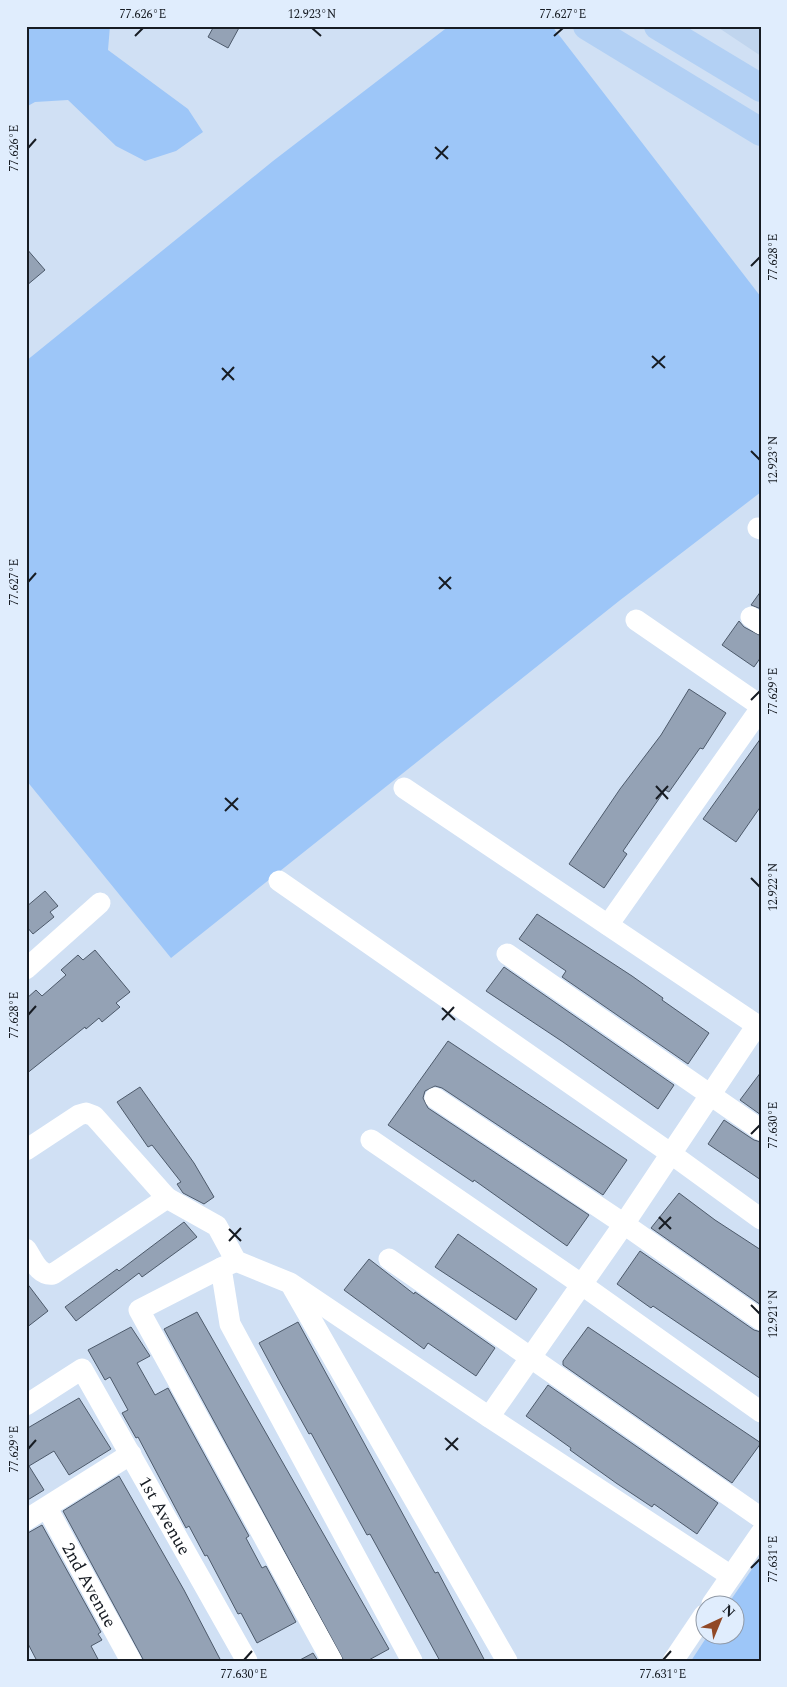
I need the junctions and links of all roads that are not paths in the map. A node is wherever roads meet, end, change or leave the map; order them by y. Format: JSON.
{"nodes":[{"id":1,"x":587,"y":26,"type":"edge"},
{"id":2,"x":658,"y":26,"type":"edge"},
{"id":3,"x":761,"y":88,"type":"edge"},
{"id":4,"x":761,"y":132,"type":"edge"},
{"id":5,"x":636,"y":620,"type":"dead end"},
{"id":6,"x":761,"y":707,"type":"edge"},
{"id":7,"x":404,"y":788,"type":"dead end"},
{"id":8,"x":279,"y":881,"type":"dead end"},
{"id":9,"x":100,"y":903,"type":"dead end"},
{"id":10,"x":608,"y":925,"type":"junction"},
{"id":11,"x":507,"y":954,"type":"dead end"},
{"id":12,"x":26,"y":969,"type":"edge"},
{"id":13,"x":759,"y":1027,"type":"edge"},
{"id":14,"x":710,"y":1095,"type":"junction"},
{"id":15,"x":435,"y":1098,"type":"dead end"},
{"id":16,"x":761,"y":1130,"type":"edge"},
{"id":17,"x":30,"y":1140,"type":"edge"},
{"id":18,"x":371,"y":1140,"type":"dead end"},
{"id":19,"x":670,"y":1153,"type":"junction"},
{"id":20,"x":167,"y":1198,"type":"junction"},
{"id":21,"x":761,"y":1219,"type":"edge"},
{"id":22,"x":624,"y":1224,"type":"junction"},
{"id":23,"x":26,"y":1248,"type":"edge"},
{"id":24,"x":389,"y":1259,"type":"dead end"},
{"id":25,"x":229,"y":1264,"type":"junction"},
{"id":26,"x":290,"y":1283,"type":"junction"},
{"id":27,"x":581,"y":1284,"type":"junction"},
{"id":28,"x":761,"y":1320,"type":"edge"},
{"id":29,"x":529,"y":1357,"type":"junction"},
{"id":30,"x":26,"y":1405,"type":"edge"},
{"id":31,"x":761,"y":1412,"type":"edge"},
{"id":32,"x":489,"y":1417,"type":"junction"},
{"id":33,"x":131,"y":1454,"type":"junction"},
{"id":34,"x":47,"y":1508,"type":"junction"},
{"id":35,"x":761,"y":1518,"type":"edge"},
{"id":36,"x":26,"y":1520,"type":"edge"},
{"id":37,"x":761,"y":1533,"type":"edge"},
{"id":38,"x":731,"y":1576,"type":"junction"},
{"id":39,"x":719,"y":1594,"type":"edge"},
{"id":40,"x":694,"y":1630,"type":"edge"},
{"id":41,"x":131,"y":1661,"type":"edge"},
{"id":42,"x":247,"y":1661,"type":"edge"},
{"id":43,"x":332,"y":1661,"type":"edge"},
{"id":44,"x":412,"y":1661,"type":"edge"},
{"id":45,"x":507,"y":1661,"type":"edge"},
{"id":46,"x":673,"y":1661,"type":"edge"}],
"edges":[{"from":1,"to":4,"type":"main road"},
{"from":2,"to":3,"type":"main road"},
{"from":5,"to":6,"type":"street"},
{"from":6,"to":10,"type":"street"},
{"from":7,"to":10,"type":"street"},
{"from":8,"to":19,"type":"street"},
{"from":9,"to":12,"type":"street"},
{"from":10,"to":13,"type":"street"},
{"from":11,"to":14,"type":"street"},
{"from":13,"to":14,"type":"street"},
{"from":14,"to":16,"type":"street"},
{"from":14,"to":19,"type":"street"},
{"from":15,"to":22,"type":"street"},
{"from":17,"to":20,"type":"street"},
{"from":18,"to":27,"type":"street"},
{"from":19,"to":21,"type":"street"},
{"from":19,"to":22,"type":"street"},
{"from":20,"to":23,"type":"street"},
{"from":20,"to":25,"type":"street"},
{"from":22,"to":27,"type":"street"},
{"from":22,"to":28,"type":"street"},
{"from":24,"to":29,"type":"street"},
{"from":25,"to":26,"type":"street"},
{"from":25,"to":43,"type":"street"},
{"from":25,"to":44,"type":"street"},
{"from":26,"to":32,"type":"street"},
{"from":26,"to":45,"type":"street"},
{"from":27,"to":29,"type":"street"},
{"from":27,"to":31,"type":"street"},
{"from":29,"to":32,"type":"street"},
{"from":29,"to":35,"type":"street"},
{"from":30,"to":33,"type":"street","name":"1st Avenue"},
{"from":32,"to":38,"type":"street"},
{"from":33,"to":34,"type":"street"},
{"from":33,"to":42,"type":"street","name":"1st Avenue"},
{"from":34,"to":36,"type":"street"},
{"from":34,"to":41,"type":"street","name":"2nd Avenue"},
{"from":37,"to":38,"type":"street"},
{"from":38,"to":39,"type":"street"},
{"from":40,"to":46,"type":"street"}]}
